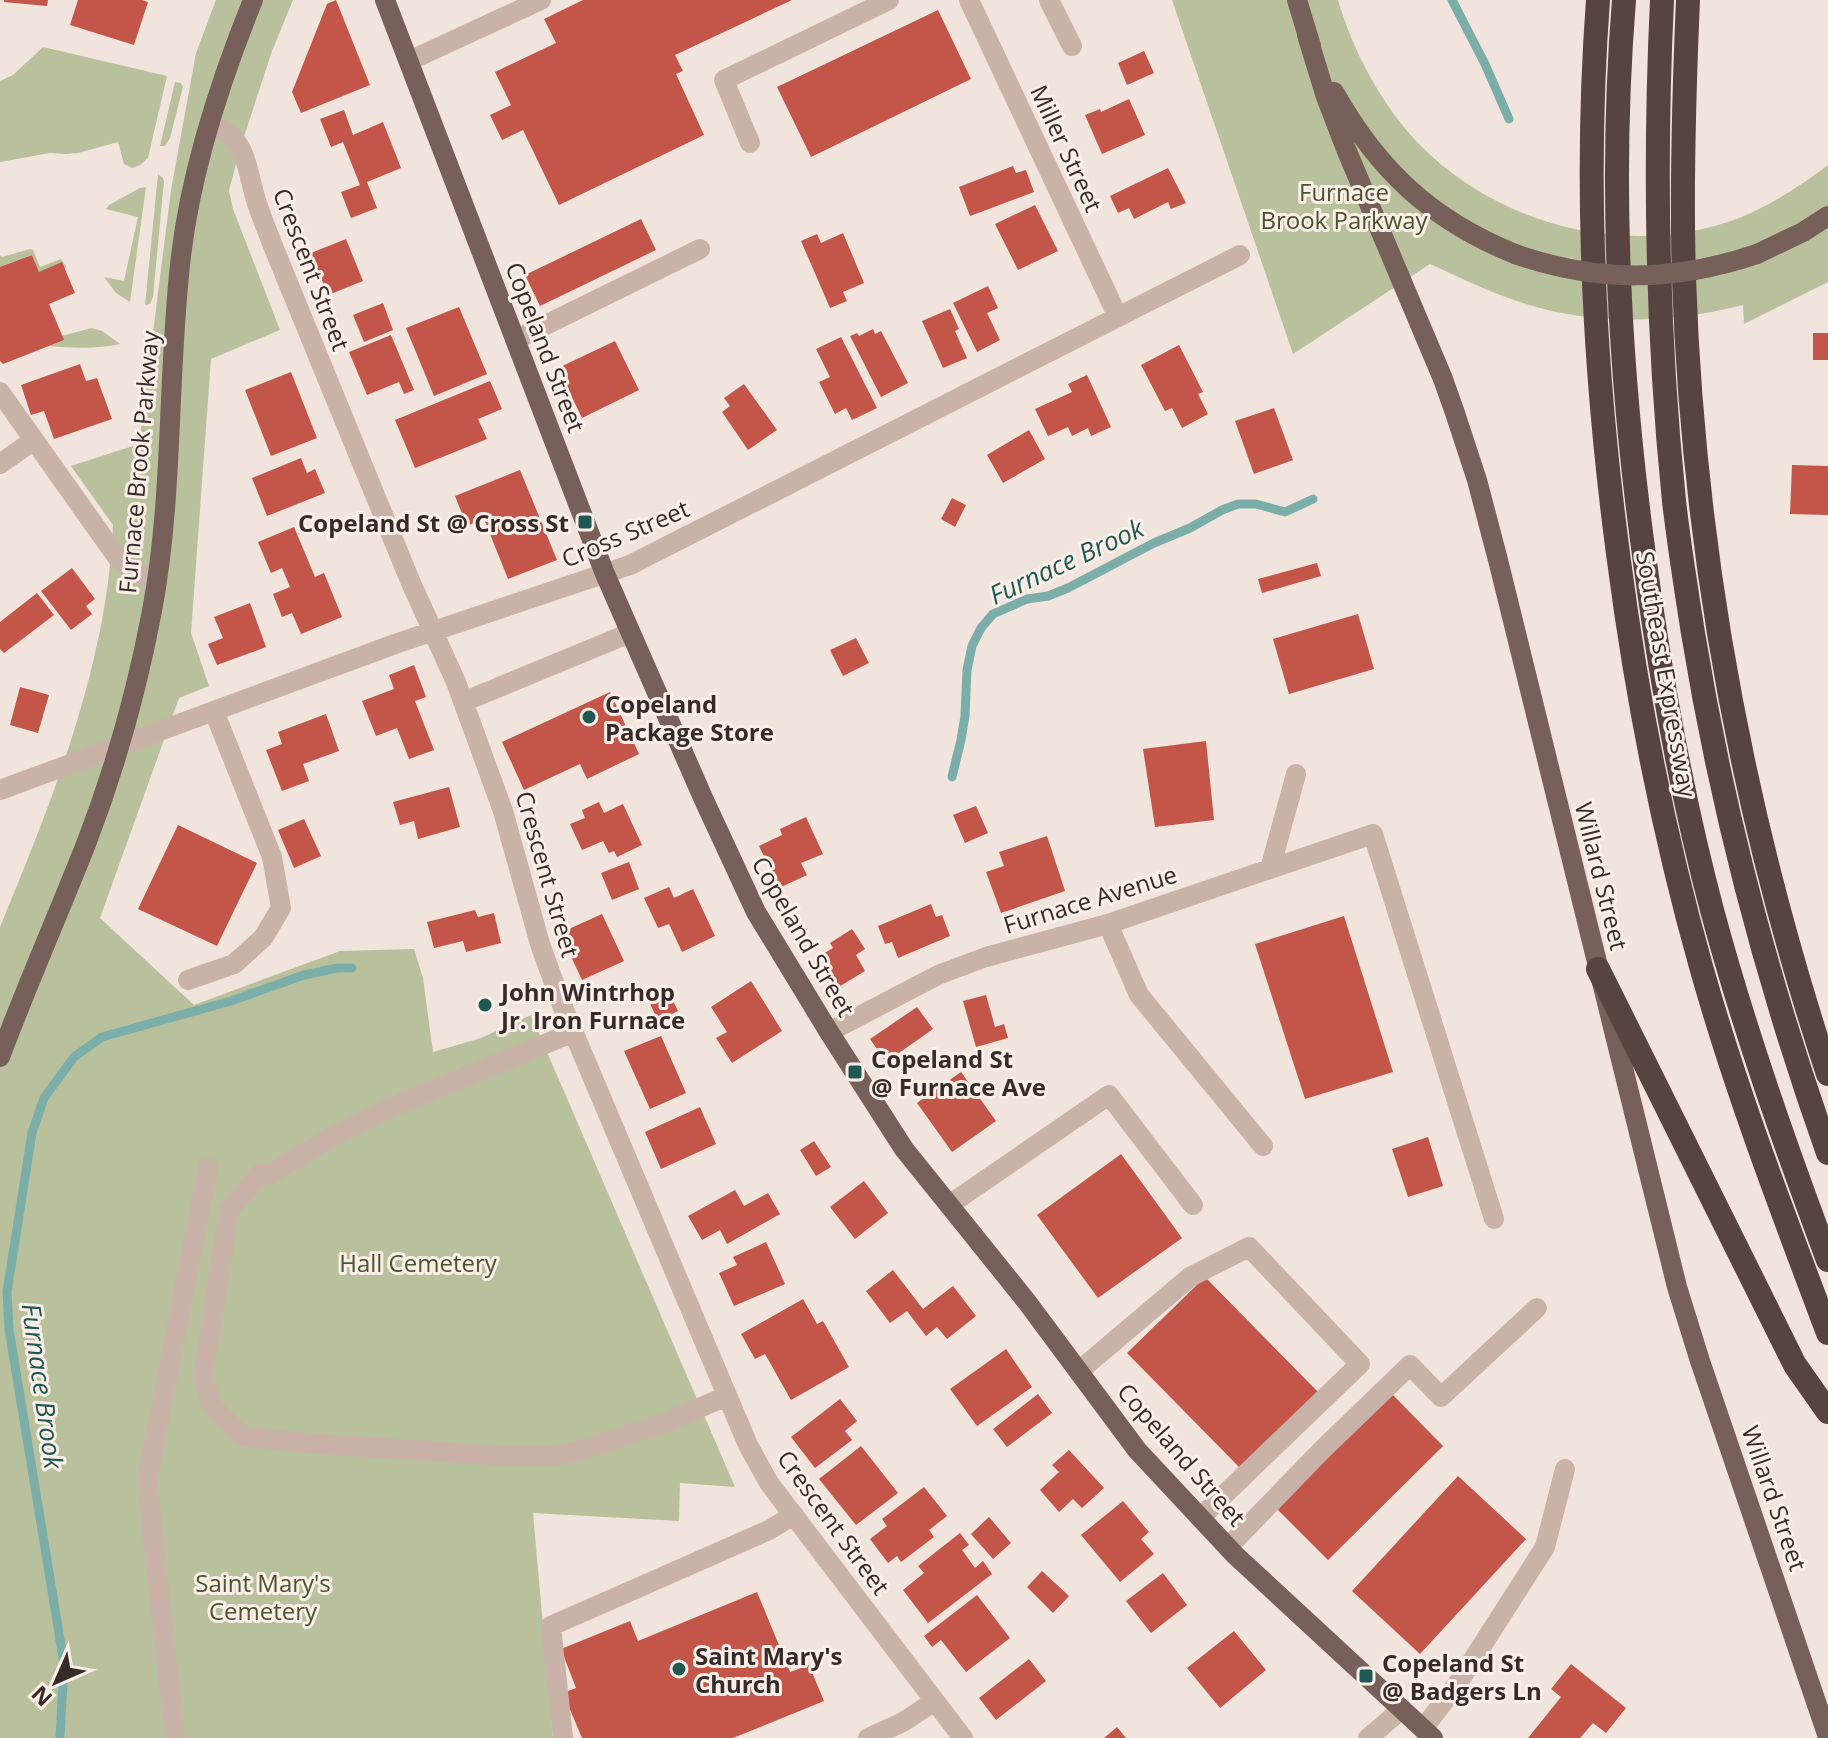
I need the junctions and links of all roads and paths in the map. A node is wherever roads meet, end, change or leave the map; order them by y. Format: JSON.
{"nodes":[{"id":1,"x":253,"y":0,"type":"edge"},
{"id":2,"x":385,"y":0,"type":"edge"},
{"id":3,"x":541,"y":0,"type":"edge"},
{"id":4,"x":889,"y":0,"type":"edge"},
{"id":5,"x":969,"y":0,"type":"edge"},
{"id":6,"x":1049,"y":0,"type":"edge"},
{"id":7,"x":1297,"y":0,"type":"edge"},
{"id":8,"x":1598,"y":0,"type":"edge"},
{"id":9,"x":1624,"y":0,"type":"edge"},
{"id":10,"x":1662,"y":0,"type":"edge"},
{"id":11,"x":1688,"y":0,"type":"edge"},
{"id":12,"x":1307,"y":35,"type":"junction"},
{"id":13,"x":1072,"y":46,"type":"dead end"},
{"id":14,"x":409,"y":61,"type":"junction"},
{"id":15,"x":210,"y":125,"type":"junction"},
{"id":16,"x":750,"y":143,"type":"dead end"},
{"id":17,"x":1828,"y":216,"type":"edge"},
{"id":18,"x":700,"y":249,"type":"dead end"},
{"id":19,"x":1240,"y":255,"type":"dead end"},
{"id":20,"x":1118,"y":317,"type":"junction"},
{"id":21,"x":515,"y":340,"type":"junction"},
{"id":22,"x":0,"y":392,"type":"edge"},
{"id":23,"x":34,"y":440,"type":"junction"},
{"id":24,"x":0,"y":464,"type":"edge"},
{"id":25,"x":605,"y":574,"type":"junction"},
{"id":26,"x":158,"y":579,"type":"junction"},
{"id":27,"x":434,"y":631,"type":"junction"},
{"id":28,"x":630,"y":633,"type":"junction"},
{"id":29,"x":463,"y":702,"type":"junction"},
{"id":30,"x":214,"y":711,"type":"junction"},
{"id":31,"x":119,"y":747,"type":"junction"},
{"id":32,"x":1296,"y":774,"type":"dead end"},
{"id":33,"x":0,"y":790,"type":"edge"},
{"id":34,"x":1270,"y":869,"type":"junction"},
{"id":35,"x":1108,"y":924,"type":"junction"},
{"id":36,"x":1598,"y":969,"type":"junction"},
{"id":37,"x":188,"y":980,"type":"dead end"},
{"id":38,"x":574,"y":1032,"type":"junction"},
{"id":39,"x":829,"y":1032,"type":"junction"},
{"id":40,"x":0,"y":1057,"type":"edge"},
{"id":41,"x":1828,"y":1074,"type":"edge"},
{"id":42,"x":1263,"y":1146,"type":"dead end"},
{"id":43,"x":1828,"y":1153,"type":"edge"},
{"id":44,"x":208,"y":1168,"type":"dead end"},
{"id":45,"x":949,"y":1205,"type":"junction"},
{"id":46,"x":1193,"y":1205,"type":"dead end"},
{"id":47,"x":1494,"y":1219,"type":"dead end"},
{"id":48,"x":1828,"y":1260,"type":"edge"},
{"id":49,"x":1537,"y":1308,"type":"dead end"},
{"id":50,"x":1828,"y":1333,"type":"edge"},
{"id":51,"x":1079,"y":1371,"type":"junction"},
{"id":52,"x":727,"y":1396,"type":"junction"},
{"id":53,"x":1828,"y":1412,"type":"edge"},
{"id":54,"x":1565,"y":1469,"type":"dead end"},
{"id":55,"x":794,"y":1515,"type":"junction"},
{"id":56,"x":1200,"y":1518,"type":"junction"},
{"id":57,"x":1228,"y":1547,"type":"junction"},
{"id":58,"x":935,"y":1701,"type":"junction"},
{"id":59,"x":1402,"y":1709,"type":"junction"},
{"id":60,"x":1428,"y":1733,"type":"edge"},
{"id":61,"x":1828,"y":1737,"type":"edge"},
{"id":62,"x":175,"y":1738,"type":"edge"},
{"id":63,"x":563,"y":1738,"type":"edge"},
{"id":64,"x":868,"y":1738,"type":"edge"},
{"id":65,"x":963,"y":1738,"type":"edge"},
{"id":66,"x":1368,"y":1738,"type":"edge"}],
"edges":[{"from":1,"to":15,"type":"main road","name":"Furnace Brook Parkway"},
{"from":2,"to":14,"type":"main road","name":"Copeland Street"},
{"from":3,"to":14,"type":"street"},
{"from":4,"to":16,"type":"street"},
{"from":5,"to":20,"type":"street","name":"Miller Street"},
{"from":6,"to":13,"type":"street"},
{"from":7,"to":12,"type":"main road"},
{"from":8,"to":50,"type":"highway","name":"Southeast Expressway"},
{"from":9,"to":48,"type":"highway"},
{"from":10,"to":43,"type":"highway"},
{"from":11,"to":41,"type":"highway"},
{"from":12,"to":17,"type":"main road","bridge":true},
{"from":12,"to":36,"type":"main road","name":"Willard Street"},
{"from":14,"to":21,"type":"main road","name":"Copeland Street"},
{"from":15,"to":26,"type":"main road","name":"Furnace Brook Parkway"},
{"from":15,"to":27,"type":"street","name":"Crescent Street"},
{"from":18,"to":21,"type":"street"},
{"from":19,"to":20,"type":"street","name":"Cross Street"},
{"from":20,"to":25,"type":"street","name":"Cross Street"},
{"from":21,"to":25,"type":"main road","name":"Copeland Street"},
{"from":22,"to":23,"type":"street"},
{"from":23,"to":24,"type":"street"},
{"from":23,"to":26,"type":"street"},
{"from":25,"to":27,"type":"street","name":"Cross Street"},
{"from":25,"to":28,"type":"main road","name":"Copeland Street"},
{"from":26,"to":31,"type":"main road","name":"Furnace Brook Parkway"},
{"from":27,"to":29,"type":"street","name":"Crescent Street"},
{"from":27,"to":30,"type":"street","name":"Cross Street"},
{"from":28,"to":29,"type":"street"},
{"from":28,"to":39,"type":"main road","name":"Copeland Street"},
{"from":29,"to":38,"type":"street","name":"Crescent Street"},
{"from":30,"to":31,"type":"street","name":"Cross Street"},
{"from":30,"to":37,"type":"street"},
{"from":31,"to":33,"type":"street","name":"Cross Street"},
{"from":31,"to":40,"type":"main road","name":"Furnace Brook Parkway"},
{"from":32,"to":34,"type":"street"},
{"from":34,"to":35,"type":"street","name":"Furnace Avenue"},
{"from":34,"to":47,"type":"street","name":"Furnace Avenue"},
{"from":35,"to":39,"type":"street","name":"Furnace Avenue"},
{"from":35,"to":42,"type":"street"},
{"from":36,"to":53,"type":"highway"},
{"from":36,"to":61,"type":"main road","name":"Willard Street"},
{"from":38,"to":52,"type":"street","name":"Crescent Street"},
{"from":38,"to":52,"type":"street"},
{"from":39,"to":45,"type":"main road","name":"Copeland Street"},
{"from":44,"to":62,"type":"street"},
{"from":45,"to":46,"type":"street"},
{"from":45,"to":51,"type":"main road","name":"Copeland Street"},
{"from":49,"to":57,"type":"street"},
{"from":51,"to":56,"type":"main road","name":"Copeland Street"},
{"from":51,"to":56,"type":"street"},
{"from":52,"to":55,"type":"street","name":"Crescent Street"},
{"from":54,"to":60,"type":"street"},
{"from":55,"to":58,"type":"street","name":"Crescent Street"},
{"from":55,"to":63,"type":"street"},
{"from":56,"to":57,"type":"main road","name":"Copeland Street"},
{"from":57,"to":59,"type":"main road","name":"Copeland Street"},
{"from":58,"to":64,"type":"street"},
{"from":58,"to":65,"type":"street","name":"Crescent Street"},
{"from":59,"to":60,"type":"main road","name":"Copeland Street"},
{"from":59,"to":66,"type":"street"}]}
